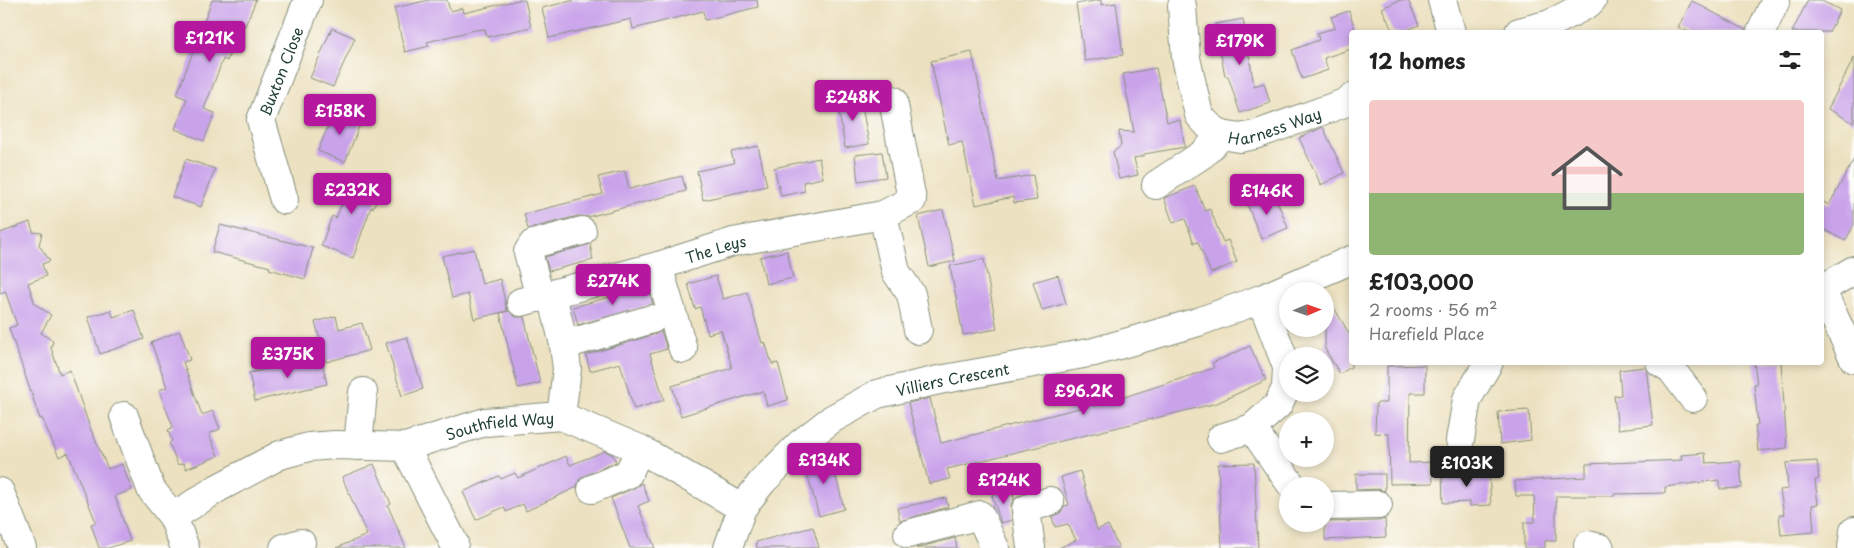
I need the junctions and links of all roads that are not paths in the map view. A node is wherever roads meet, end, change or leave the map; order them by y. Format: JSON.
{"nodes":[{"id":1,"x":308,"y":0,"type":"edge"},
{"id":2,"x":1442,"y":0,"type":"edge"},
{"id":3,"x":1592,"y":0,"type":"edge"},
{"id":4,"x":1182,"y":6,"type":"dead end"},
{"id":5,"x":1450,"y":30,"type":"edge"},
{"id":6,"x":1527,"y":30,"type":"edge"},
{"id":7,"x":893,"y":100,"type":"dead end"},
{"id":8,"x":1349,"y":103,"type":"edge"},
{"id":9,"x":1222,"y":135,"type":"junction"},
{"id":10,"x":1156,"y":185,"type":"dead end"},
{"id":11,"x":284,"y":200,"type":"dead end"},
{"id":12,"x":883,"y":215,"type":"junction"},
{"id":13,"x":582,"y":231,"type":"dead end"},
{"id":14,"x":1349,"y":261,"type":"edge"},
{"id":15,"x":658,"y":266,"type":"junction"},
{"id":16,"x":1854,"y":270,"type":"edge"},
{"id":17,"x":1824,"y":287,"type":"edge"},
{"id":18,"x":1824,"y":295,"type":"edge"},
{"id":19,"x":538,"y":298,"type":"junction"},
{"id":20,"x":1261,"y":299,"type":"junction"},
{"id":21,"x":652,"y":319,"type":"dead end"},
{"id":22,"x":918,"y":330,"type":"dead end"},
{"id":23,"x":564,"y":345,"type":"junction"},
{"id":24,"x":683,"y":349,"type":"dead end"},
{"id":25,"x":1854,"y":359,"type":"edge"},
{"id":26,"x":1488,"y":365,"type":"edge"},
{"id":27,"x":1665,"y":365,"type":"edge"},
{"id":28,"x":363,"y":392,"type":"dead end"},
{"id":29,"x":1694,"y":398,"type":"dead end"},
{"id":30,"x":124,"y":416,"type":"dead end"},
{"id":31,"x":561,"y":416,"type":"junction"},
{"id":32,"x":1252,"y":428,"type":"junction"},
{"id":33,"x":1222,"y":438,"type":"dead end"},
{"id":34,"x":1460,"y":440,"type":"dead end"},
{"id":35,"x":358,"y":446,"type":"junction"},
{"id":36,"x":406,"y":447,"type":"junction"},
{"id":37,"x":640,"y":449,"type":"junction"},
{"id":38,"x":1286,"y":477,"type":"edge"},
{"id":39,"x":592,"y":489,"type":"dead end"},
{"id":40,"x":0,"y":492,"type":"edge"},
{"id":41,"x":1050,"y":501,"type":"dead end"},
{"id":42,"x":1378,"y":505,"type":"dead end"},
{"id":43,"x":1334,"y":506,"type":"edge"},
{"id":44,"x":742,"y":508,"type":"junction"},
{"id":45,"x":173,"y":517,"type":"junction"},
{"id":46,"x":908,"y":534,"type":"dead end"},
{"id":47,"x":454,"y":543,"type":"dead end"},
{"id":48,"x":22,"y":548,"type":"edge"},
{"id":49,"x":185,"y":548,"type":"edge"},
{"id":50,"x":728,"y":548,"type":"edge"},
{"id":51,"x":995,"y":548,"type":"edge"},
{"id":52,"x":1031,"y":548,"type":"edge"}],
"edges":[{"from":1,"to":11,"type":"street","name":"Buxton Close"},
{"from":2,"to":5,"type":"street"},
{"from":3,"to":6,"type":"street"},
{"from":4,"to":9,"type":"street","name":"Harness Way"},
{"from":7,"to":12,"type":"street","name":"The Leys"},
{"from":8,"to":9,"type":"street","name":"Harness Way"},
{"from":9,"to":10,"type":"street"},
{"from":12,"to":15,"type":"street","name":"The Leys"},
{"from":12,"to":22,"type":"street"},
{"from":13,"to":19,"type":"street"},
{"from":14,"to":20,"type":"street","name":"Villiers Crescent"},
{"from":15,"to":19,"type":"street","name":"The Leys"},
{"from":15,"to":24,"type":"street"},
{"from":16,"to":17,"type":"street"},
{"from":18,"to":25,"type":"street"},
{"from":19,"to":23,"type":"street"},
{"from":20,"to":32,"type":"street"},
{"from":20,"to":44,"type":"street","name":"Villiers Crescent"},
{"from":21,"to":23,"type":"street"},
{"from":23,"to":31,"type":"street"},
{"from":26,"to":34,"type":"street"},
{"from":27,"to":29,"type":"street"},
{"from":28,"to":35,"type":"street"},
{"from":30,"to":45,"type":"street"},
{"from":31,"to":36,"type":"street","name":"Southfield Way"},
{"from":31,"to":37,"type":"street","name":"Southfield Way"},
{"from":32,"to":33,"type":"street"},
{"from":32,"to":38,"type":"street"},
{"from":35,"to":36,"type":"street","name":"Southfield Way"},
{"from":35,"to":45,"type":"street","name":"Southfield Way"},
{"from":36,"to":47,"type":"street"},
{"from":37,"to":39,"type":"street"},
{"from":37,"to":44,"type":"street","name":"Southfield Way"},
{"from":40,"to":48,"type":"street"},
{"from":41,"to":52,"type":"street"},
{"from":42,"to":43,"type":"street"},
{"from":44,"to":50,"type":"street","name":"Villiers Crescent"},
{"from":45,"to":49,"type":"street"},
{"from":46,"to":51,"type":"street"}]}
